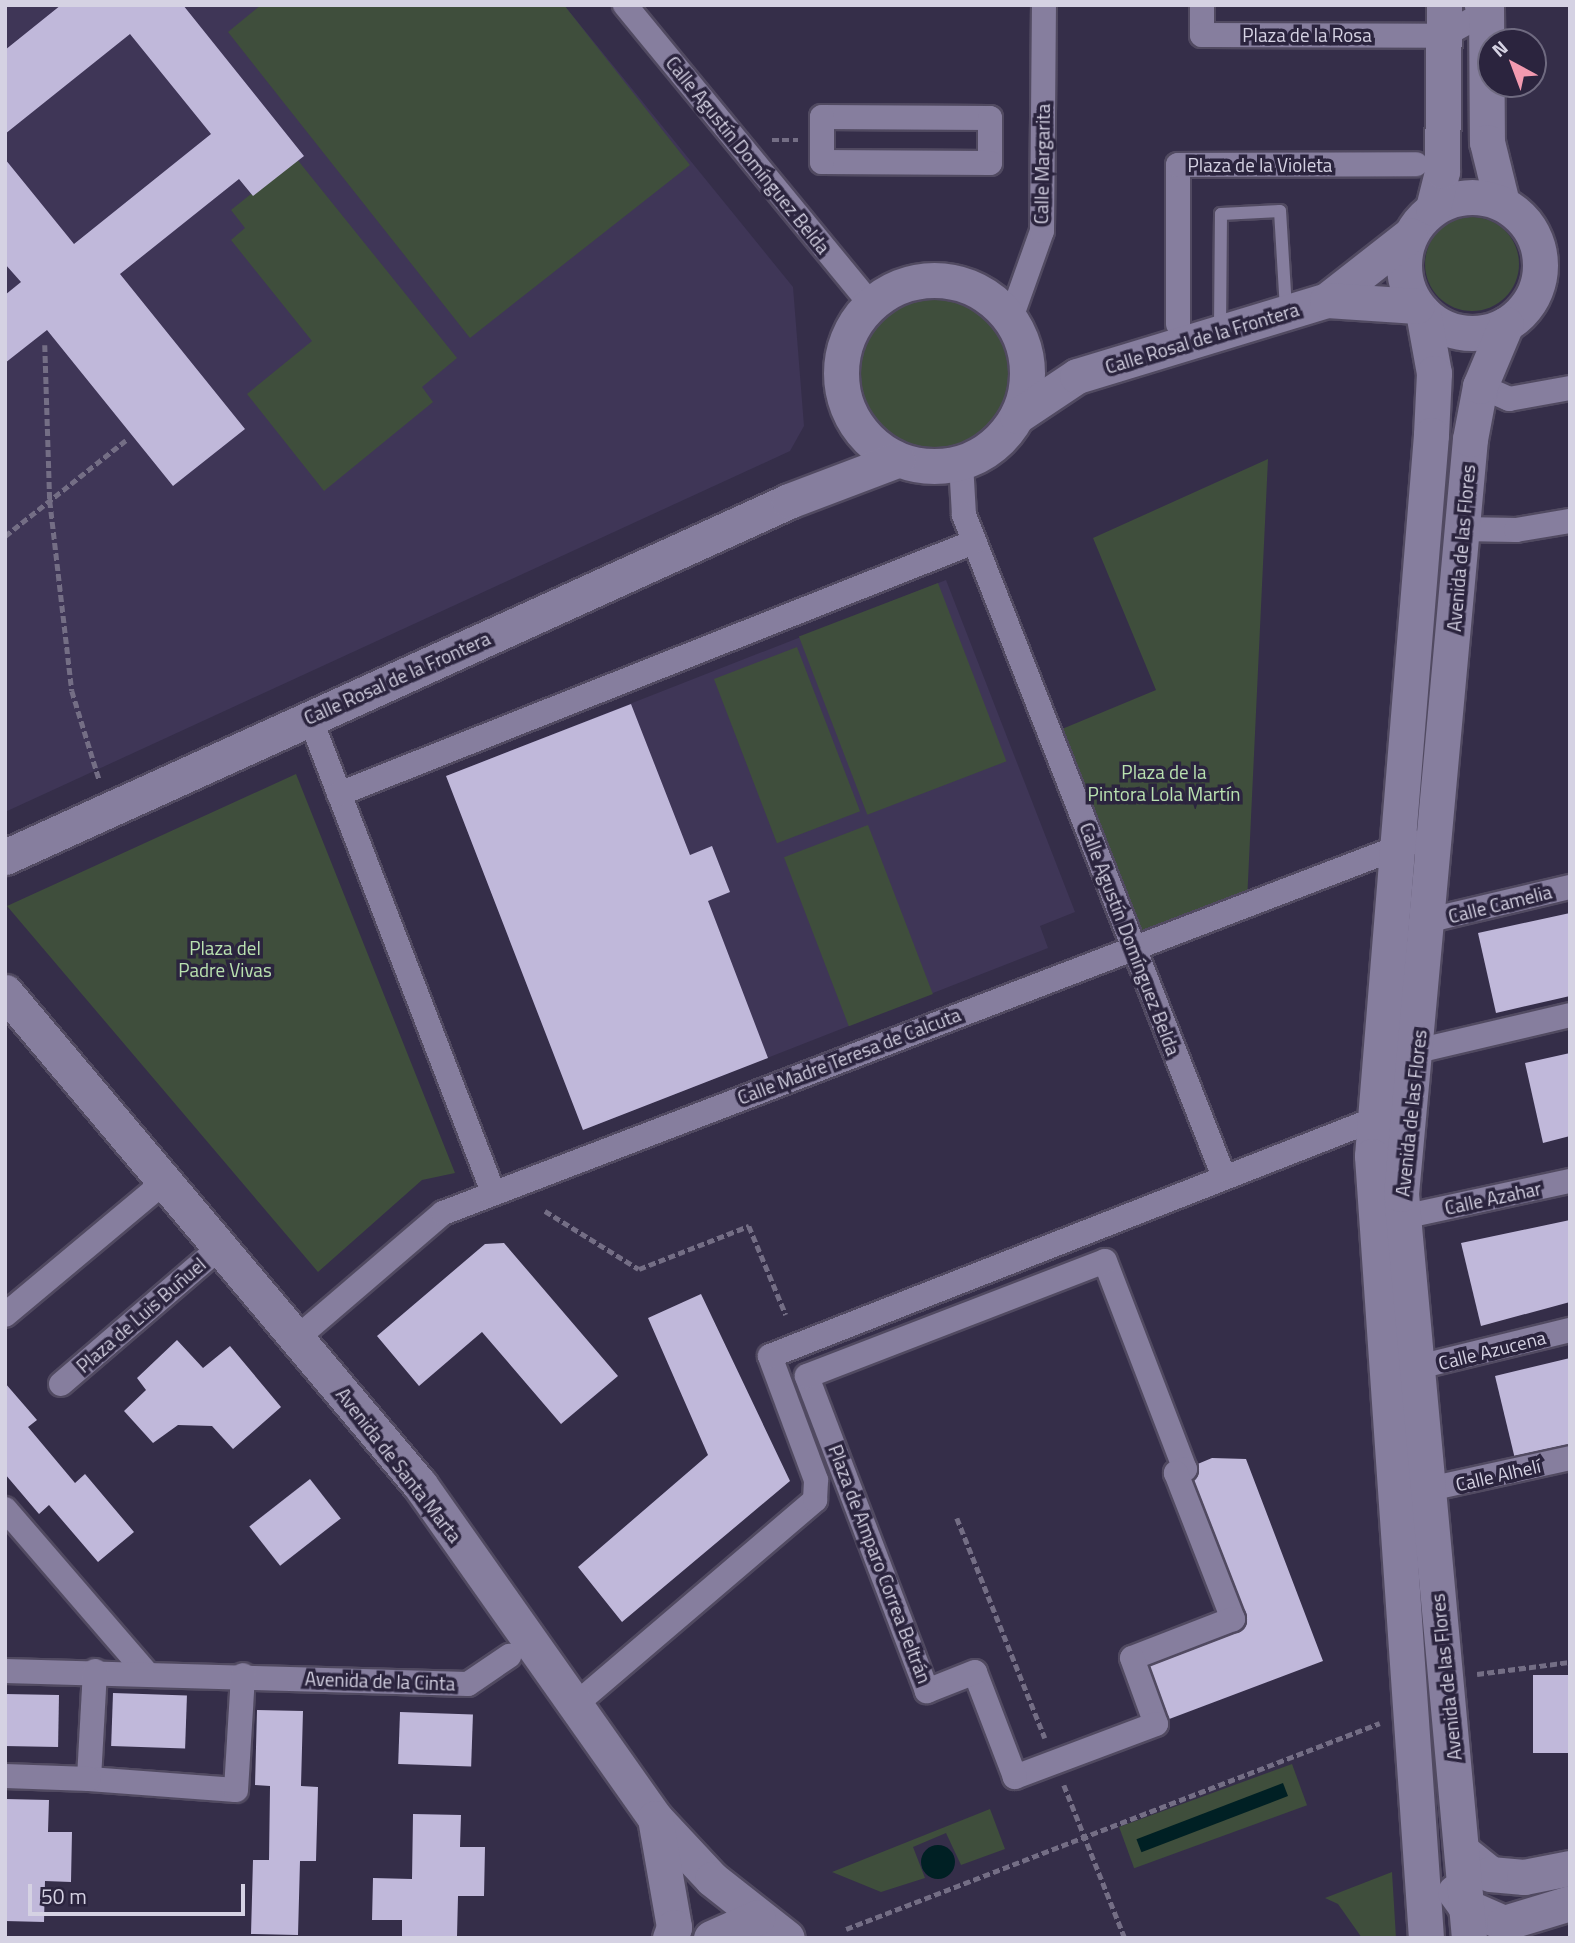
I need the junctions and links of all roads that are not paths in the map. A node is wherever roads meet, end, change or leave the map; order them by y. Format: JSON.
{"nodes":[{"id":1,"x":625,"y":5,"type":"edge"},
{"id":2,"x":1044,"y":5,"type":"edge"},
{"id":3,"x":1202,"y":5,"type":"edge"},
{"id":4,"x":1483,"y":8,"type":"edge"},
{"id":5,"x":1443,"y":21,"type":"edge"},
{"id":6,"x":822,"y":162,"type":"joint"},
{"id":7,"x":1416,"y":164,"type":"dead end"},
{"id":8,"x":1502,"y":203,"type":"junction"},
{"id":9,"x":1433,"y":208,"type":"junction"},
{"id":10,"x":1410,"y":235,"type":"junction"},
{"id":11,"x":1554,"y":247,"type":"edge"},
{"id":12,"x":1327,"y":300,"type":"junction"},
{"id":13,"x":871,"y":304,"type":"junction"},
{"id":14,"x":1420,"y":309,"type":"junction"},
{"id":15,"x":1287,"y":313,"type":"junction"},
{"id":16,"x":1011,"y":318,"type":"junction"},
{"id":17,"x":1178,"y":324,"type":"dead end"},
{"id":18,"x":1506,"y":324,"type":"junction"},
{"id":19,"x":1221,"y":332,"type":"junction"},
{"id":20,"x":1028,"y":365,"type":"junction"},
{"id":21,"x":1077,"y":376,"type":"junction"},
{"id":22,"x":1480,"y":386,"type":"junction"},
{"id":23,"x":1570,"y":388,"type":"edge"},
{"id":24,"x":1017,"y":416,"type":"junction"},
{"id":25,"x":858,"y":428,"type":"junction"},
{"id":26,"x":897,"y":460,"type":"junction"},
{"id":27,"x":961,"y":463,"type":"junction"},
{"id":28,"x":789,"y":501,"type":"junction"},
{"id":29,"x":1570,"y":521,"type":"edge"},
{"id":30,"x":1462,"y":529,"type":"junction"},
{"id":31,"x":974,"y":542,"type":"junction"},
{"id":32,"x":310,"y":718,"type":"junction"},
{"id":33,"x":339,"y":794,"type":"junction"},
{"id":34,"x":1436,"y":838,"type":"junction"},
{"id":35,"x":1394,"y":846,"type":"junction"},
{"id":36,"x":5,"y":857,"type":"edge"},
{"id":37,"x":1570,"y":887,"type":"edge"},
{"id":38,"x":1430,"y":920,"type":"junction"},
{"id":39,"x":1132,"y":946,"type":"junction"},
{"id":40,"x":5,"y":992,"type":"edge"},
{"id":41,"x":1570,"y":1015,"type":"edge"},
{"id":42,"x":1417,"y":1051,"type":"junction"},
{"id":43,"x":1375,"y":1119,"type":"junction"},
{"id":44,"x":1224,"y":1177,"type":"junction"},
{"id":45,"x":165,"y":1181,"type":"junction"},
{"id":46,"x":1570,"y":1181,"type":"edge"},
{"id":47,"x":493,"y":1192,"type":"junction"},
{"id":48,"x":1388,"y":1221,"type":"junction"},
{"id":49,"x":220,"y":1247,"type":"junction"},
{"id":50,"x":5,"y":1315,"type":"edge"},
{"id":51,"x":1570,"y":1331,"type":"edge"},
{"id":52,"x":297,"y":1338,"type":"junction"},
{"id":53,"x":1414,"y":1368,"type":"junction"},
{"id":54,"x":61,"y":1384,"type":"dead end"},
{"id":55,"x":1570,"y":1458,"type":"edge"},
{"id":56,"x":1425,"y":1490,"type":"junction"},
{"id":57,"x":5,"y":1509,"type":"edge"},
{"id":58,"x":509,"y":1656,"type":"dead end"},
{"id":59,"x":5,"y":1671,"type":"edge"},
{"id":60,"x":95,"y":1671,"type":"junction"},
{"id":61,"x":145,"y":1671,"type":"junction"},
{"id":62,"x":243,"y":1675,"type":"junction"},
{"id":63,"x":575,"y":1706,"type":"junction"},
{"id":64,"x":1055,"y":1762,"type":"joint"},
{"id":65,"x":1412,"y":1768,"type":"junction"},
{"id":66,"x":5,"y":1776,"type":"edge"},
{"id":67,"x":89,"y":1779,"type":"junction"},
{"id":68,"x":655,"y":1818,"type":"junction"},
{"id":69,"x":1462,"y":1851,"type":"junction"},
{"id":70,"x":1570,"y":1868,"type":"edge"},
{"id":71,"x":1524,"y":1877,"type":"junction"},
{"id":72,"x":1570,"y":1903,"type":"edge"},
{"id":73,"x":1570,"y":1914,"type":"edge"},
{"id":74,"x":756,"y":1927,"type":"edge"},
{"id":75,"x":1463,"y":1927,"type":"edge"},
{"id":76,"x":670,"y":1938,"type":"edge"},
{"id":77,"x":711,"y":1938,"type":"edge"},
{"id":78,"x":787,"y":1938,"type":"edge"},
{"id":79,"x":1426,"y":1938,"type":"edge"},
{"id":80,"x":1541,"y":1938,"type":"edge"}],
"edges":[{"from":1,"to":13,"type":"street","name":"Calle Agustín Domínguez Belda"},
{"from":2,"to":16,"type":"street","name":"Calle Margarita"},
{"from":3,"to":5,"type":"street","name":"Plaza de la Rosa"},
{"from":4,"to":5,"type":"street"},
{"from":4,"to":8,"type":"main road"},
{"from":5,"to":9,"type":"main road"},
{"from":6,"to":6,"type":"street"},
{"from":7,"to":17,"type":"street","name":"Plaza de la Violeta"},
{"from":8,"to":9,"type":"main road"},
{"from":8,"to":11,"type":"main road"},
{"from":9,"to":10,"type":"main road"},
{"from":10,"to":12,"type":"main road","name":"Calle Rosal de la Frontera"},
{"from":10,"to":14,"type":"main road"},
{"from":11,"to":18,"type":"main road"},
{"from":12,"to":14,"type":"main road","name":"Calle Rosal de la Frontera"},
{"from":12,"to":15,"type":"main road","name":"Calle Rosal de la Frontera"},
{"from":13,"to":16,"type":"main road"},
{"from":13,"to":25,"type":"main road"},
{"from":14,"to":18,"type":"main road"},
{"from":14,"to":35,"type":"main road","name":"Avenida de las Flores"},
{"from":15,"to":19,"type":"main road","name":"Calle Rosal de la Frontera"},
{"from":15,"to":19,"type":"lane"},
{"from":16,"to":20,"type":"main road"},
{"from":18,"to":22,"type":"main road","name":"Avenida de las Flores"},
{"from":19,"to":21,"type":"main road","name":"Calle Rosal de la Frontera"},
{"from":20,"to":21,"type":"main road","name":"Calle Rosal de la Frontera"},
{"from":20,"to":24,"type":"main road"},
{"from":21,"to":24,"type":"main road","name":"Calle Rosal de la Frontera"},
{"from":22,"to":23,"type":"street"},
{"from":22,"to":30,"type":"main road","name":"Avenida de las Flores"},
{"from":24,"to":27,"type":"main road"},
{"from":25,"to":26,"type":"main road"},
{"from":25,"to":28,"type":"main road","name":"Calle Rosal de la Frontera"},
{"from":26,"to":27,"type":"main road"},
{"from":26,"to":28,"type":"main road","name":"Calle Rosal de la Frontera"},
{"from":27,"to":31,"type":"street","name":"Calle Agustín Domínguez Belda"},
{"from":28,"to":32,"type":"main road","name":"Calle Rosal de la Frontera"},
{"from":29,"to":30,"type":"street"},
{"from":30,"to":34,"type":"main road","name":"Avenida de las Flores"},
{"from":31,"to":33,"type":"street"},
{"from":31,"to":39,"type":"street","name":"Calle Agustín Domínguez Belda"},
{"from":32,"to":33,"type":"street"},
{"from":32,"to":36,"type":"main road","name":"Calle Rosal de la Frontera"},
{"from":33,"to":47,"type":"street"},
{"from":34,"to":35,"type":"street","name":"Calle Madre Teresa de Calcuta"},
{"from":34,"to":38,"type":"main road","name":"Avenida de las Flores"},
{"from":35,"to":39,"type":"street","name":"Calle Madre Teresa de Calcuta"},
{"from":35,"to":43,"type":"main road","name":"Avenida de las Flores"},
{"from":37,"to":38,"type":"street","name":"Calle Camelia"},
{"from":38,"to":42,"type":"main road","name":"Avenida de las Flores"},
{"from":39,"to":44,"type":"street","name":"Calle Agustín Domínguez Belda"},
{"from":39,"to":47,"type":"street","name":"Calle Madre Teresa de Calcuta"},
{"from":40,"to":45,"type":"main road","name":"Avenida de Santa Marta"},
{"from":41,"to":42,"type":"street"},
{"from":42,"to":48,"type":"main road","name":"Avenida de las Flores"},
{"from":43,"to":44,"type":"street"},
{"from":43,"to":48,"type":"main road","name":"Avenida de las Flores"},
{"from":44,"to":63,"type":"street"},
{"from":45,"to":49,"type":"main road","name":"Avenida de Santa Marta"},
{"from":45,"to":50,"type":"street"},
{"from":46,"to":48,"type":"street","name":"Calle Azahar"},
{"from":47,"to":52,"type":"street","name":"Calle Madre Teresa de Calcuta"},
{"from":48,"to":53,"type":"main road","name":"Avenida de las Flores"},
{"from":48,"to":65,"type":"main road","name":"Avenida de las Flores"},
{"from":49,"to":52,"type":"main road","name":"Avenida de Santa Marta"},
{"from":49,"to":54,"type":"street","name":"Plaza de Luis Buñuel"},
{"from":51,"to":53,"type":"street","name":"Calle Azucena"},
{"from":52,"to":63,"type":"main road","name":"Avenida de Santa Marta"},
{"from":53,"to":56,"type":"main road","name":"Avenida de las Flores"},
{"from":55,"to":56,"type":"street","name":"Calle Alhelí"},
{"from":56,"to":69,"type":"main road","name":"Avenida de las Flores"},
{"from":57,"to":61,"type":"street"},
{"from":58,"to":62,"type":"street","name":"Avenida de la Cinta"},
{"from":59,"to":60,"type":"street","name":"Avenida de la Cinta"},
{"from":60,"to":61,"type":"street","name":"Avenida de la Cinta"},
{"from":60,"to":67,"type":"street"},
{"from":61,"to":62,"type":"street","name":"Avenida de la Cinta"},
{"from":62,"to":67,"type":"street"},
{"from":63,"to":68,"type":"main road","name":"Avenida de Santa Marta"},
{"from":64,"to":64,"type":"street","name":"Plaza de Amparo Correa Beltrán"},
{"from":65,"to":75,"type":"main road","name":"Avenida de las Flores"},
{"from":65,"to":79,"type":"main road","name":"Avenida de las Flores"},
{"from":66,"to":67,"type":"street"},
{"from":68,"to":74,"type":"main road","name":"Avenida de Santa Marta"},
{"from":68,"to":76,"type":"main road"},
{"from":69,"to":71,"type":"main road"},
{"from":69,"to":75,"type":"main road","name":"Avenida de las Flores"},
{"from":70,"to":71,"type":"main road"},
{"from":71,"to":75,"type":"main road"},
{"from":72,"to":75,"type":"main road"},
{"from":73,"to":80,"type":"main road"},
{"from":74,"to":77,"type":"main road"},
{"from":74,"to":78,"type":"main road","name":"Avenida de Santa Marta"}]}
